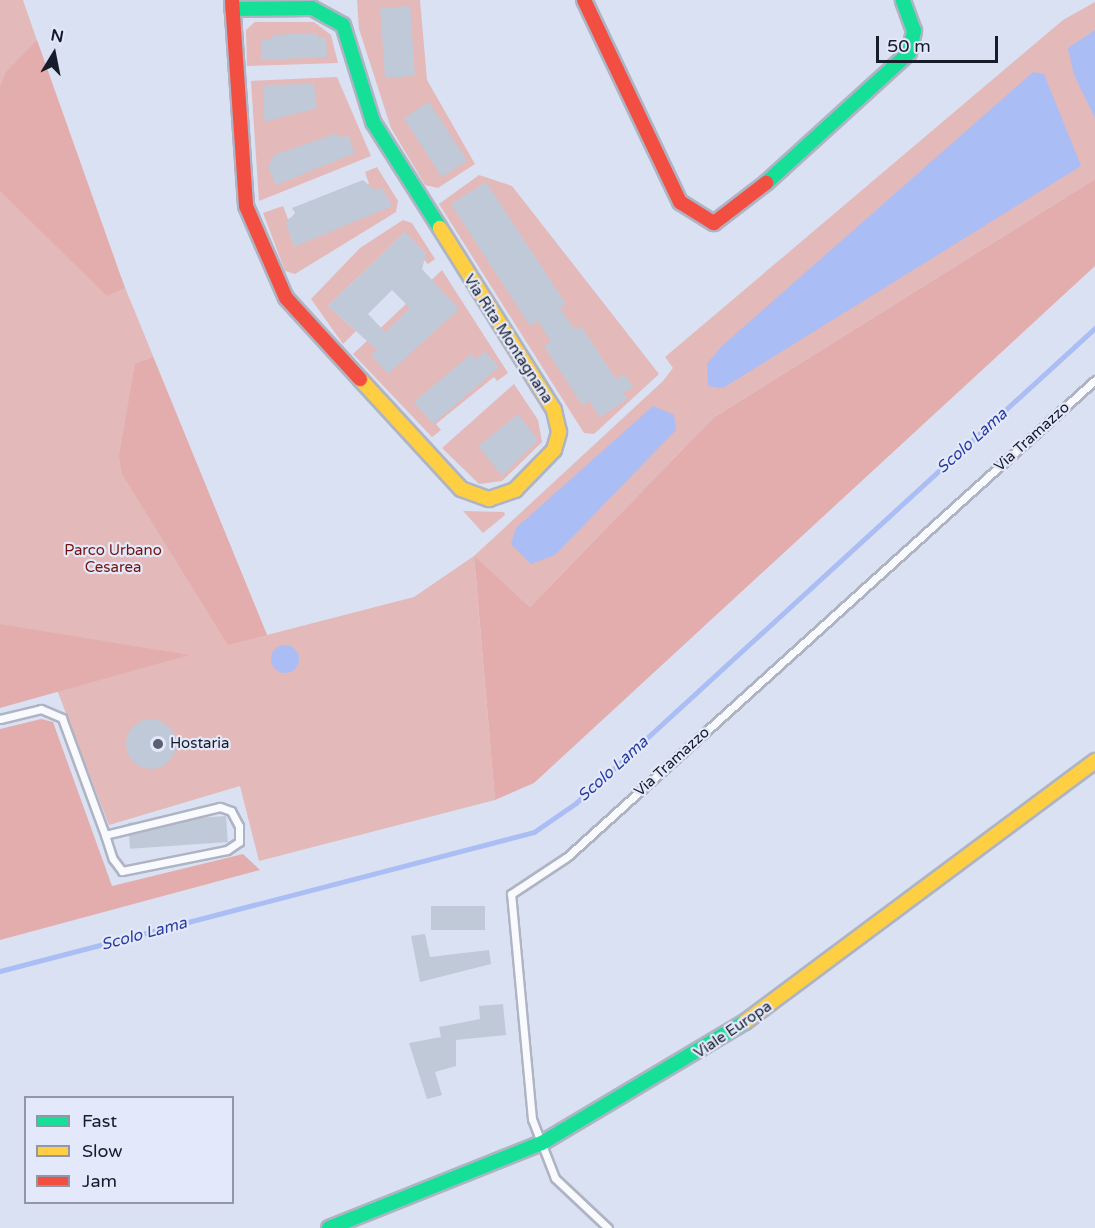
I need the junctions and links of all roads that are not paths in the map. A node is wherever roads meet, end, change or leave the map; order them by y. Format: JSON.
{"nodes":[{"id":1,"x":584,"y":0,"type":"edge"},
{"id":2,"x":903,"y":0,"type":"edge"},
{"id":3,"x":232,"y":5,"type":"edge"},
{"id":4,"x":1095,"y":380,"type":"edge"},
{"id":5,"x":0,"y":719,"type":"edge"},
{"id":6,"x":1095,"y":761,"type":"edge"},
{"id":7,"x":105,"y":836,"type":"junction"},
{"id":8,"x":542,"y":1143,"type":"junction"},
{"id":9,"x":329,"y":1228,"type":"edge"},
{"id":10,"x":608,"y":1228,"type":"edge"}],
"edges":[{"from":1,"to":2,"type":"street"},
{"from":3,"to":3,"type":"street","name":"Via Rita Montagnana"},
{"from":4,"to":8,"type":"lane","name":"Via Tramazzo"},
{"from":5,"to":7,"type":"lane"},
{"from":6,"to":8,"type":"street","name":"Viale Europa"},
{"from":7,"to":7,"type":"lane"},
{"from":8,"to":9,"type":"street","name":"Viale Europa"},
{"from":8,"to":10,"type":"lane","name":"Via Tramazzo"}]}
